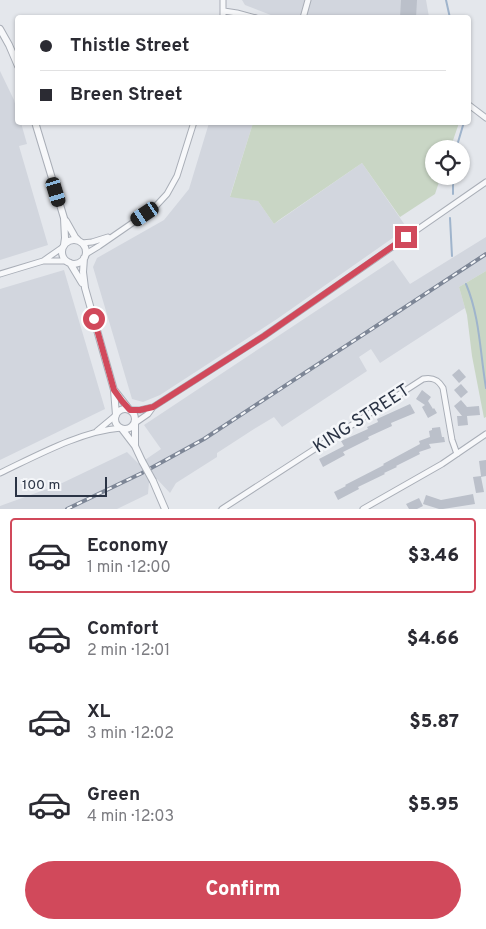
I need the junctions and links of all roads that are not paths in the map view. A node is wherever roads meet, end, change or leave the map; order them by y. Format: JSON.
{"nodes":[{"id":1,"x":223,"y":0,"type":"edge"},
{"id":2,"x":308,"y":0,"type":"edge"},
{"id":3,"x":224,"y":11,"type":"junction"},
{"id":4,"x":223,"y":15,"type":"edge"},
{"id":5,"x":245,"y":15,"type":"edge"},
{"id":6,"x":303,"y":15,"type":"edge"},
{"id":7,"x":0,"y":29,"type":"edge"},
{"id":8,"x":15,"y":59,"type":"edge"},
{"id":9,"x":471,"y":107,"type":"edge"},
{"id":10,"x":486,"y":118,"type":"edge"},
{"id":11,"x":36,"y":125,"type":"edge"},
{"id":12,"x":193,"y":125,"type":"edge"},
{"id":13,"x":486,"y":178,"type":"edge"},
{"id":14,"x":486,"y":182,"type":"edge"},
{"id":15,"x":475,"y":189,"type":"junction"},
{"id":16,"x":64,"y":218,"type":"junction"},
{"id":17,"x":115,"y":234,"type":"junction"},
{"id":18,"x":80,"y":242,"type":"junction"},
{"id":19,"x":64,"y":246,"type":"junction"},
{"id":20,"x":85,"y":256,"type":"junction"},
{"id":21,"x":43,"y":261,"type":"junction"},
{"id":22,"x":68,"y":262,"type":"junction"},
{"id":23,"x":0,"y":274,"type":"edge"},
{"id":24,"x":85,"y":288,"type":"junction"},
{"id":25,"x":114,"y":390,"type":"junction"},
{"id":26,"x":153,"y":407,"type":"junction"},
{"id":27,"x":130,"y":410,"type":"junction"},
{"id":28,"x":116,"y":416,"type":"junction"},
{"id":29,"x":135,"y":424,"type":"junction"},
{"id":30,"x":121,"y":429,"type":"junction"},
{"id":31,"x":97,"y":432,"type":"junction"},
{"id":32,"x":486,"y":434,"type":"edge"},
{"id":33,"x":135,"y":446,"type":"junction"},
{"id":34,"x":457,"y":454,"type":"junction"},
{"id":35,"x":0,"y":473,"type":"edge"},
{"id":36,"x":164,"y":509,"type":"edge"},
{"id":37,"x":222,"y":509,"type":"edge"},
{"id":38,"x":362,"y":509,"type":"edge"}],
"edges":[{"from":1,"to":3,"type":"street"},
{"from":2,"to":6,"type":"street"},
{"from":3,"to":4,"type":"street"},
{"from":3,"to":5,"type":"street"},
{"from":7,"to":8,"type":"street"},
{"from":9,"to":10,"type":"street"},
{"from":11,"to":16,"type":"street"},
{"from":12,"to":17,"type":"street"},
{"from":13,"to":15,"type":"street"},
{"from":14,"to":15,"type":"street"},
{"from":15,"to":26,"type":"street"},
{"from":16,"to":18,"type":"street"},
{"from":16,"to":19,"type":"street"},
{"from":17,"to":18,"type":"street"},
{"from":17,"to":20,"type":"street"},
{"from":18,"to":19,"type":"street"},
{"from":18,"to":20,"type":"street"},
{"from":19,"to":21,"type":"street"},
{"from":19,"to":22,"type":"street"},
{"from":20,"to":22,"type":"street"},
{"from":20,"to":24,"type":"street"},
{"from":21,"to":22,"type":"street"},
{"from":21,"to":23,"type":"street"},
{"from":22,"to":24,"type":"street"},
{"from":24,"to":25,"type":"street"},
{"from":25,"to":27,"type":"street"},
{"from":25,"to":28,"type":"street"},
{"from":26,"to":27,"type":"street"},
{"from":26,"to":29,"type":"street"},
{"from":27,"to":28,"type":"street"},
{"from":27,"to":29,"type":"street"},
{"from":28,"to":30,"type":"street"},
{"from":28,"to":31,"type":"street"},
{"from":29,"to":30,"type":"street"},
{"from":29,"to":33,"type":"street"},
{"from":30,"to":31,"type":"street"},
{"from":30,"to":33,"type":"street"},
{"from":31,"to":35,"type":"street"},
{"from":32,"to":34,"type":"street"},
{"from":33,"to":36,"type":"street","bridge":true},
{"from":34,"to":37,"type":"street","name":"KING STREET"},
{"from":34,"to":38,"type":"street"}]}
